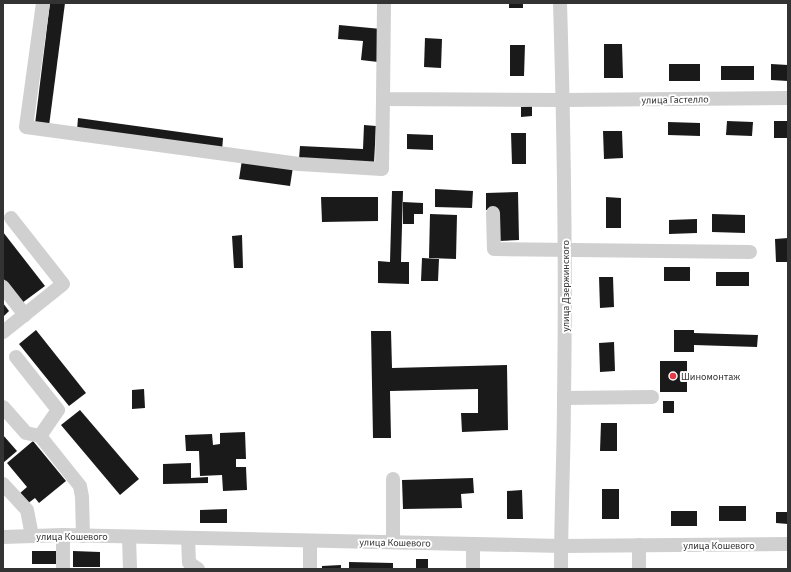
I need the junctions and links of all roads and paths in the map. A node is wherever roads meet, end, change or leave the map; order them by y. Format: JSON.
{"nodes":[{"id":1,"x":43,"y":3,"type":"edge"},
{"id":2,"x":384,"y":3,"type":"edge"},
{"id":3,"x":560,"y":3,"type":"edge"},
{"id":4,"x":788,"y":98,"type":"edge"},
{"id":5,"x":383,"y":99,"type":"junction"},
{"id":6,"x":563,"y":100,"type":"junction"},
{"id":7,"x":494,"y":213,"type":"dead end"},
{"id":8,"x":11,"y":218,"type":"dead end"},
{"id":9,"x":565,"y":250,"type":"junction"},
{"id":10,"x":750,"y":252,"type":"dead end"},
{"id":11,"x":3,"y":287,"type":"edge"},
{"id":12,"x":25,"y":315,"type":"junction"},
{"id":13,"x":3,"y":332,"type":"edge"},
{"id":14,"x":16,"y":357,"type":"dead end"},
{"id":15,"x":652,"y":397,"type":"dead end"},
{"id":16,"x":564,"y":398,"type":"junction"},
{"id":17,"x":3,"y":407,"type":"edge"},
{"id":18,"x":40,"y":436,"type":"junction"},
{"id":19,"x":393,"y":479,"type":"dead end"},
{"id":20,"x":3,"y":484,"type":"edge"},
{"id":21,"x":63,"y":535,"type":"junction"},
{"id":22,"x":32,"y":536,"type":"junction"},
{"id":23,"x":84,"y":536,"type":"junction"},
{"id":24,"x":3,"y":537,"type":"edge"},
{"id":25,"x":129,"y":537,"type":"junction"},
{"id":26,"x":188,"y":538,"type":"junction"},
{"id":27,"x":310,"y":540,"type":"junction"},
{"id":28,"x":393,"y":542,"type":"junction"},
{"id":29,"x":473,"y":544,"type":"junction"},
{"id":30,"x":788,"y":544,"type":"edge"},
{"id":31,"x":639,"y":545,"type":"junction"},
{"id":32,"x":561,"y":546,"type":"junction"},
{"id":33,"x":63,"y":569,"type":"edge"},
{"id":34,"x":130,"y":569,"type":"edge"},
{"id":35,"x":198,"y":569,"type":"edge"},
{"id":36,"x":310,"y":569,"type":"edge"},
{"id":37,"x":472,"y":569,"type":"edge"},
{"id":38,"x":561,"y":569,"type":"edge"},
{"id":39,"x":639,"y":569,"type":"edge"}],
"edges":[{"from":1,"to":5,"type":"street"},
{"from":2,"to":5,"type":"street"},
{"from":3,"to":6,"type":"street","name":"улица Дзержинского"},
{"from":4,"to":6,"type":"street","name":"улица Гастелло"},
{"from":5,"to":6,"type":"street","name":"улица Гастелло"},
{"from":6,"to":9,"type":"street","name":"улица Дзержинского"},
{"from":7,"to":9,"type":"street"},
{"from":8,"to":12,"type":"street"},
{"from":9,"to":10,"type":"street"},
{"from":9,"to":16,"type":"street","name":"улица Дзержинского"},
{"from":11,"to":12,"type":"street"},
{"from":12,"to":13,"type":"street"},
{"from":14,"to":18,"type":"street"},
{"from":15,"to":16,"type":"street"},
{"from":16,"to":32,"type":"street","name":"улица Дзержинского"},
{"from":17,"to":18,"type":"street"},
{"from":18,"to":23,"type":"street"},
{"from":19,"to":28,"type":"street"},
{"from":20,"to":22,"type":"street"},
{"from":21,"to":22,"type":"street","name":"улица Кошевого"},
{"from":21,"to":23,"type":"street","name":"улица Кошевого"},
{"from":21,"to":33,"type":"street"},
{"from":22,"to":24,"type":"street","name":"улица Кошевого"},
{"from":23,"to":25,"type":"street","name":"улица Кошевого"},
{"from":25,"to":26,"type":"street","name":"улица Кошевого"},
{"from":25,"to":34,"type":"street"},
{"from":26,"to":27,"type":"street","name":"улица Кошевого"},
{"from":26,"to":35,"type":"street"},
{"from":27,"to":28,"type":"street","name":"улица Кошевого"},
{"from":27,"to":36,"type":"street"},
{"from":28,"to":29,"type":"street","name":"улица Кошевого"},
{"from":29,"to":32,"type":"street","name":"улица Кошевого"},
{"from":29,"to":37,"type":"street"},
{"from":30,"to":31,"type":"street","name":"улица Кошевого"},
{"from":31,"to":32,"type":"street","name":"улица Кошевого"},
{"from":31,"to":39,"type":"street"},
{"from":32,"to":38,"type":"street","name":"улица Дзержинского"}]}
